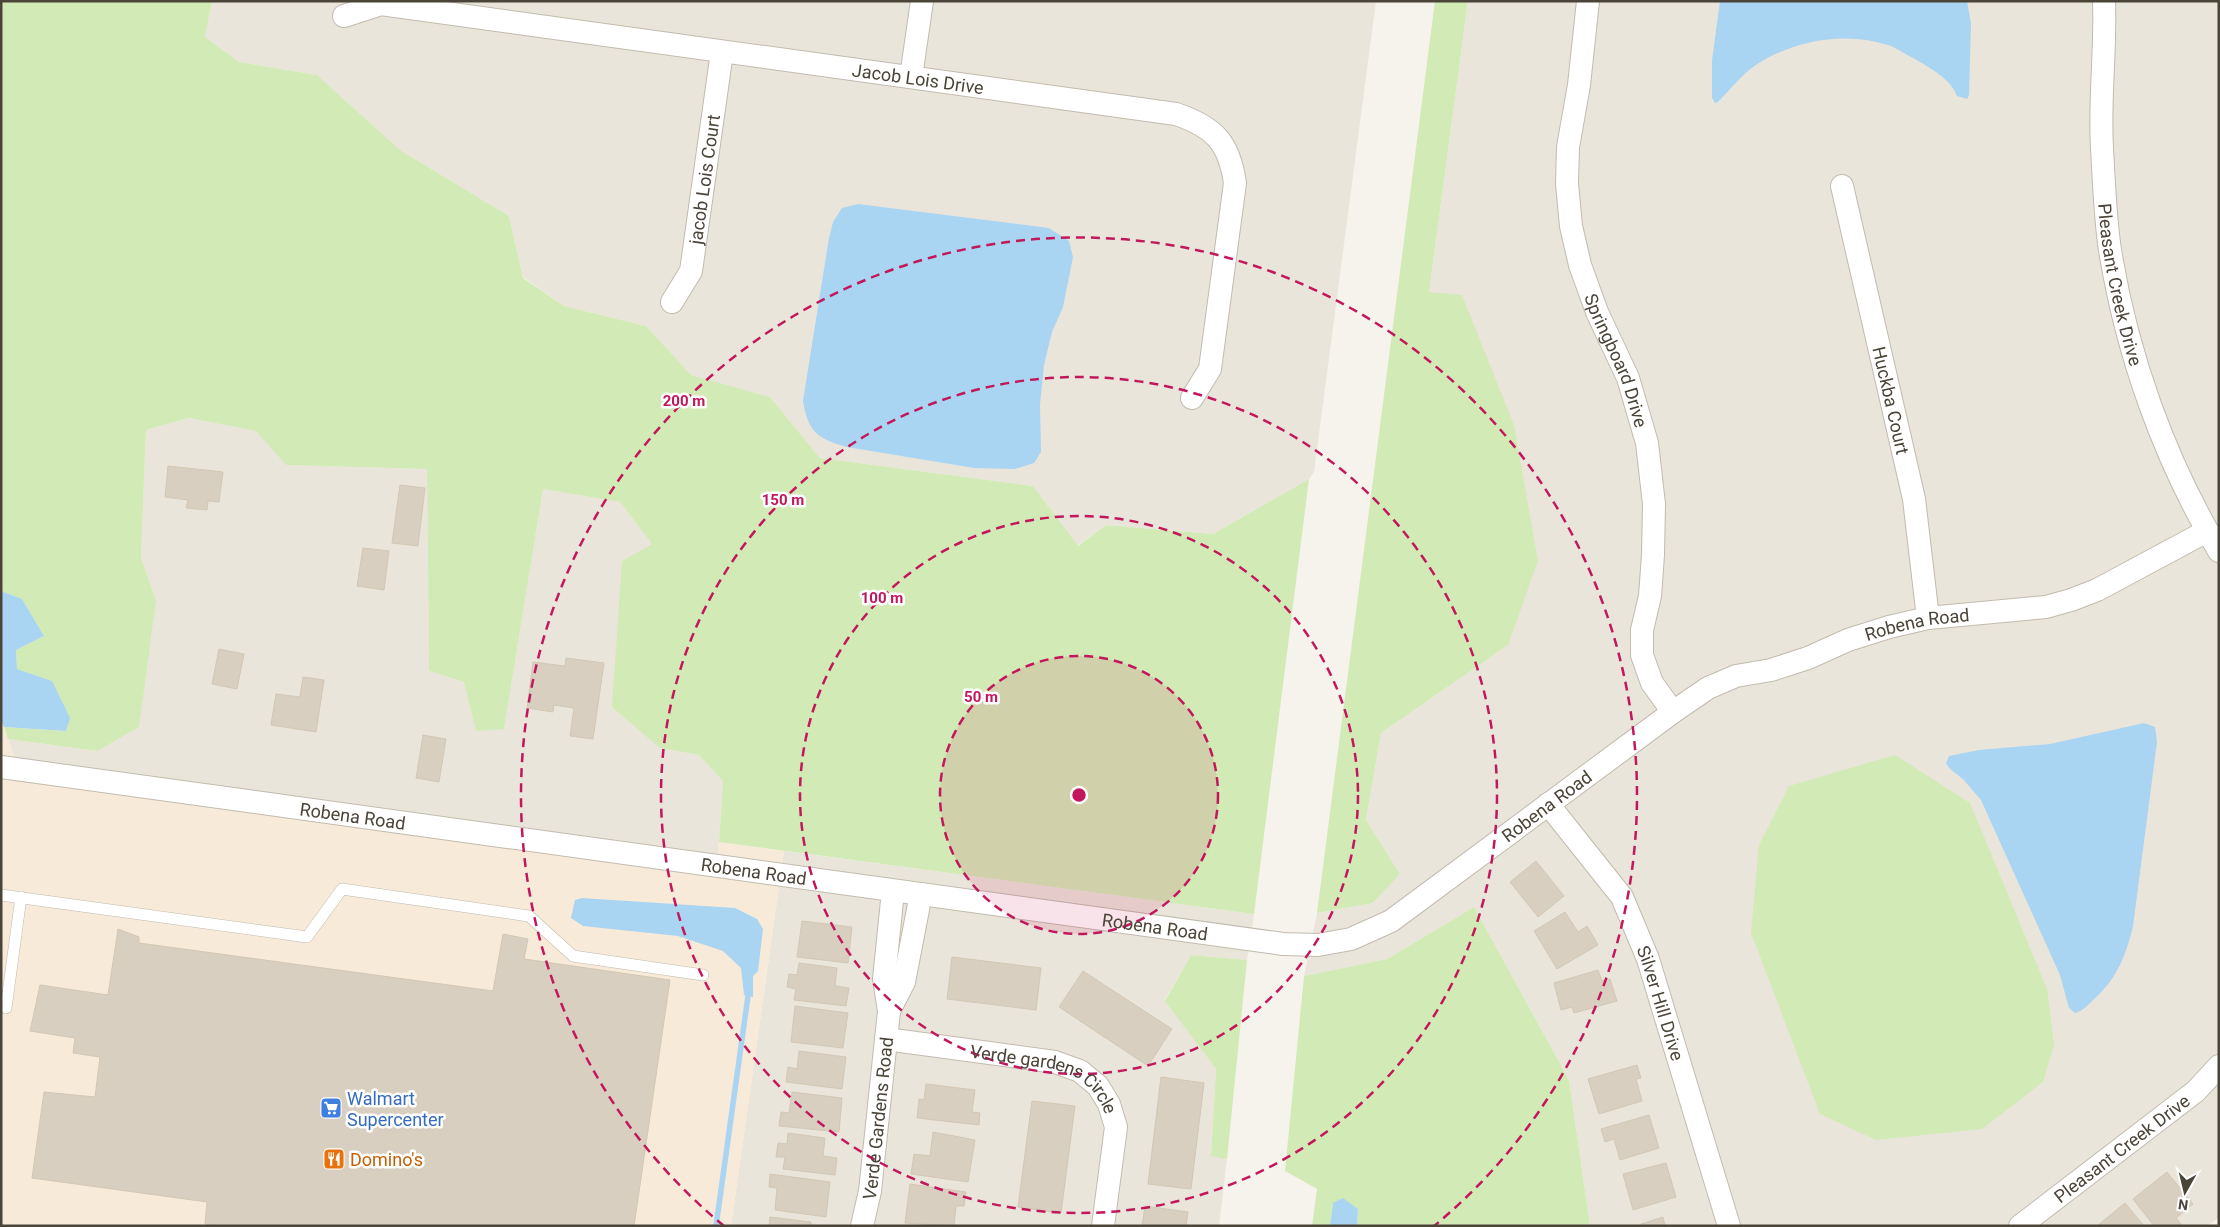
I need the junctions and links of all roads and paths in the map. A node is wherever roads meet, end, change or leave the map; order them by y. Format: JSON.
{"nodes":[{"id":1,"x":922,"y":1,"type":"edge"},
{"id":2,"x":1588,"y":1,"type":"edge"},
{"id":3,"x":2104,"y":1,"type":"edge"},
{"id":4,"x":344,"y":16,"type":"dead end"},
{"id":5,"x":722,"y":52,"type":"junction"},
{"id":6,"x":911,"y":77,"type":"junction"},
{"id":7,"x":1842,"y":186,"type":"dead end"},
{"id":8,"x":672,"y":302,"type":"dead end"},
{"id":9,"x":1192,"y":398,"type":"dead end"},
{"id":10,"x":2207,"y":531,"type":"junction"},
{"id":11,"x":2219,"y":550,"type":"edge"},
{"id":12,"x":1928,"y":618,"type":"junction"},
{"id":13,"x":1672,"y":712,"type":"junction"},
{"id":14,"x":1,"y":767,"type":"edge"},
{"id":15,"x":1548,"y":804,"type":"junction"},
{"id":16,"x":893,"y":890,"type":"junction"},
{"id":17,"x":1,"y":894,"type":"edge"},
{"id":18,"x":921,"y":894,"type":"junction"},
{"id":19,"x":21,"y":897,"type":"junction"},
{"id":20,"x":703,"y":974,"type":"dead end"},
{"id":21,"x":6,"y":1008,"type":"dead end"},
{"id":22,"x":889,"y":1011,"type":"junction"},
{"id":23,"x":886,"y":1039,"type":"junction"},
{"id":24,"x":2219,"y":1066,"type":"edge"},
{"id":25,"x":862,"y":1226,"type":"edge"},
{"id":26,"x":1103,"y":1226,"type":"edge"},
{"id":27,"x":1729,"y":1226,"type":"edge"},
{"id":28,"x":2020,"y":1226,"type":"edge"}],
"edges":[{"from":1,"to":6,"type":"street"},
{"from":2,"to":13,"type":"street","name":"Springboard Drive"},
{"from":3,"to":10,"type":"street","name":"Pleasant Creek Drive"},
{"from":4,"to":5,"type":"street","name":"Jacob Lois Drive"},
{"from":5,"to":6,"type":"street","name":"Jacob Lois Drive"},
{"from":5,"to":8,"type":"street","name":"jacob Lois Court"},
{"from":6,"to":9,"type":"street","name":"Jacob Lois Drive"},
{"from":7,"to":12,"type":"street","name":"Huckba Court"},
{"from":10,"to":11,"type":"street","name":"Pleasant Creek Drive"},
{"from":10,"to":12,"type":"street","name":"Robena Road"},
{"from":12,"to":13,"type":"street","name":"Robena Road"},
{"from":13,"to":15,"type":"street","name":"Robena Road"},
{"from":14,"to":16,"type":"street","name":"Robena Road"},
{"from":15,"to":18,"type":"street","name":"Robena Road"},
{"from":15,"to":27,"type":"street","name":"Silver Hill Drive"},
{"from":16,"to":18,"type":"street","name":"Robena Road"},
{"from":16,"to":22,"type":"street","name":"Verde Gardens Road"},
{"from":17,"to":19,"type":"lane"},
{"from":18,"to":22,"type":"street","name":"Verde Gardens Road"},
{"from":19,"to":20,"type":"lane"},
{"from":19,"to":21,"type":"lane"},
{"from":22,"to":23,"type":"street","name":"Verde Gardens Road"},
{"from":23,"to":25,"type":"street","name":"Verde Gardens Road"},
{"from":23,"to":26,"type":"street","name":"Verde gardens Circle"},
{"from":24,"to":28,"type":"street","name":"Pleasant Creek Drive"}]}
